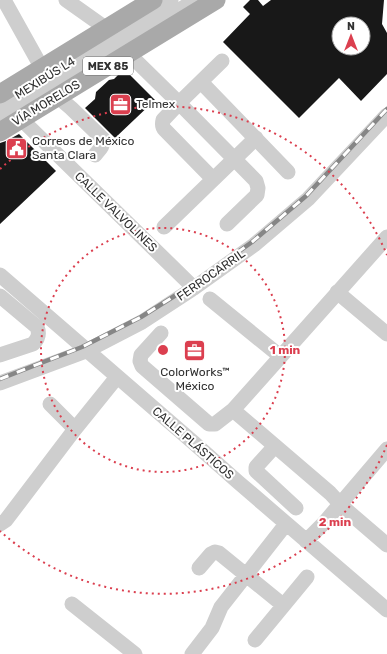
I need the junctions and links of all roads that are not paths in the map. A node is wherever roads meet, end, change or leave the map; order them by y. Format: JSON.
{"nodes":[{"id":1,"x":4,"y":0,"type":"edge"},
{"id":2,"x":66,"y":0,"type":"edge"},
{"id":3,"x":153,"y":0,"type":"edge"},
{"id":4,"x":171,"y":0,"type":"edge"},
{"id":5,"x":196,"y":0,"type":"edge"},
{"id":6,"x":216,"y":0,"type":"edge"},
{"id":7,"x":107,"y":29,"type":"junction"},
{"id":8,"x":129,"y":54,"type":"junction"},
{"id":9,"x":222,"y":61,"type":"dead end"},
{"id":10,"x":49,"y":82,"type":"junction"},
{"id":11,"x":201,"y":82,"type":"junction"},
{"id":12,"x":0,"y":94,"type":"edge"},
{"id":13,"x":179,"y":103,"type":"junction"},
{"id":14,"x":0,"y":106,"type":"edge"},
{"id":15,"x":387,"y":115,"type":"edge"},
{"id":16,"x":21,"y":119,"type":"junction"},
{"id":17,"x":0,"y":120,"type":"edge"},
{"id":18,"x":0,"y":132,"type":"edge"},
{"id":19,"x":256,"y":138,"type":"junction"},
{"id":20,"x":95,"y":155,"type":"dead end"},
{"id":21,"x":234,"y":158,"type":"junction"},
{"id":22,"x":288,"y":172,"type":"dead end"},
{"id":23,"x":213,"y":179,"type":"junction"},
{"id":24,"x":227,"y":224,"type":"dead end"},
{"id":25,"x":164,"y":227,"type":"dead end"},
{"id":26,"x":387,"y":237,"type":"edge"},
{"id":27,"x":0,"y":276,"type":"edge"},
{"id":28,"x":194,"y":288,"type":"junction"},
{"id":29,"x":338,"y":292,"type":"junction"},
{"id":30,"x":0,"y":296,"type":"edge"},
{"id":31,"x":210,"y":299,"type":"dead end"},
{"id":32,"x":161,"y":333,"type":"dead end"},
{"id":33,"x":387,"y":334,"type":"edge"},
{"id":34,"x":86,"y":351,"type":"junction"},
{"id":35,"x":0,"y":355,"type":"edge"},
{"id":36,"x":280,"y":356,"type":"junction"},
{"id":37,"x":117,"y":377,"type":"junction"},
{"id":38,"x":0,"y":383,"type":"edge"},
{"id":39,"x":50,"y":404,"type":"dead end"},
{"id":40,"x":233,"y":410,"type":"junction"},
{"id":41,"x":75,"y":429,"type":"junction"},
{"id":42,"x":275,"y":446,"type":"junction"},
{"id":43,"x":387,"y":449,"type":"edge"},
{"id":44,"x":340,"y":504,"type":"junction"},
{"id":45,"x":296,"y":508,"type":"dead end"},
{"id":46,"x":0,"y":524,"type":"edge"},
{"id":47,"x":286,"y":524,"type":"junction"},
{"id":48,"x":306,"y":541,"type":"junction"},
{"id":49,"x":387,"y":545,"type":"edge"},
{"id":50,"x":199,"y":568,"type":"dead end"},
{"id":51,"x":246,"y":575,"type":"junction"},
{"id":52,"x":307,"y":576,"type":"dead end"},
{"id":53,"x":72,"y":604,"type":"dead end"},
{"id":54,"x":283,"y":605,"type":"junction"},
{"id":55,"x":387,"y":610,"type":"edge"},
{"id":56,"x":255,"y":640,"type":"dead end"},
{"id":57,"x":135,"y":654,"type":"edge"},
{"id":58,"x":192,"y":654,"type":"edge"}],
"edges":[{"from":1,"to":10,"type":"street"},
{"from":2,"to":7,"type":"street"},
{"from":3,"to":7,"type":"main road","name":"VÍA MORELOS","number":"MEX 85"},
{"from":4,"to":10,"type":"street","name":"MEXIBÚS L4"},
{"from":5,"to":10,"type":"street","name":"MEXIBÚS L4"},
{"from":6,"to":8,"type":"main road","name":"VÍA MORELOS","number":"MEX 85"},
{"from":7,"to":10,"type":"main road","name":"VÍA MORELOS","number":"MEX 85"},
{"from":8,"to":10,"type":"main road","name":"VÍA MORELOS","number":"MEX 85"},
{"from":8,"to":13,"type":"street"},
{"from":9,"to":11,"type":"street"},
{"from":10,"to":12,"type":"main road","name":"VÍA MORELOS","number":"MEX 85"},
{"from":10,"to":14,"type":"street","name":"MEXIBÚS L4"},
{"from":10,"to":16,"type":"main road","name":"VÍA MORELOS","number":"MEX 85"},
{"from":10,"to":17,"type":"street","name":"MEXIBÚS L4"},
{"from":10,"to":20,"type":"street"},
{"from":11,"to":13,"type":"street"},
{"from":11,"to":19,"type":"street"},
{"from":13,"to":21,"type":"street"},
{"from":13,"to":23,"type":"street"},
{"from":15,"to":28,"type":"street","name":"FERROCARRIL"},
{"from":16,"to":18,"type":"main road","name":"VÍA MORELOS","number":"MEX 85"},
{"from":16,"to":28,"type":"street","name":"CALLE VALVOLINES"},
{"from":19,"to":21,"type":"street"},
{"from":19,"to":22,"type":"street"},
{"from":21,"to":23,"type":"street"},
{"from":21,"to":24,"type":"street"},
{"from":23,"to":25,"type":"street"},
{"from":26,"to":29,"type":"street"},
{"from":27,"to":34,"type":"street","name":"CALLE PLÁSTICOS"},
{"from":28,"to":34,"type":"street","name":"FERROCARRIL"},
{"from":29,"to":33,"type":"street"},
{"from":29,"to":36,"type":"street"},
{"from":30,"to":35,"type":"street"},
{"from":31,"to":36,"type":"street"},
{"from":32,"to":40,"type":"street"},
{"from":34,"to":37,"type":"street","name":"CALLE PLÁSTICOS"},
{"from":34,"to":38,"type":"street","name":"FERROCARRIL"},
{"from":36,"to":40,"type":"street"},
{"from":37,"to":41,"type":"street"},
{"from":37,"to":47,"type":"street","name":"CALLE PLÁSTICOS"},
{"from":39,"to":41,"type":"street"},
{"from":40,"to":42,"type":"street"},
{"from":41,"to":46,"type":"street"},
{"from":42,"to":44,"type":"street"},
{"from":42,"to":45,"type":"street"},
{"from":43,"to":44,"type":"street"},
{"from":44,"to":48,"type":"street"},
{"from":44,"to":49,"type":"street"},
{"from":47,"to":48,"type":"street","name":"CALLE PLÁSTICOS"},
{"from":47,"to":51,"type":"street"},
{"from":48,"to":55,"type":"street","name":"CALLE PLÁSTICOS"},
{"from":50,"to":51,"type":"street"},
{"from":51,"to":54,"type":"street"},
{"from":51,"to":58,"type":"street"},
{"from":52,"to":54,"type":"street"},
{"from":53,"to":57,"type":"street"},
{"from":54,"to":56,"type":"street"}]}
